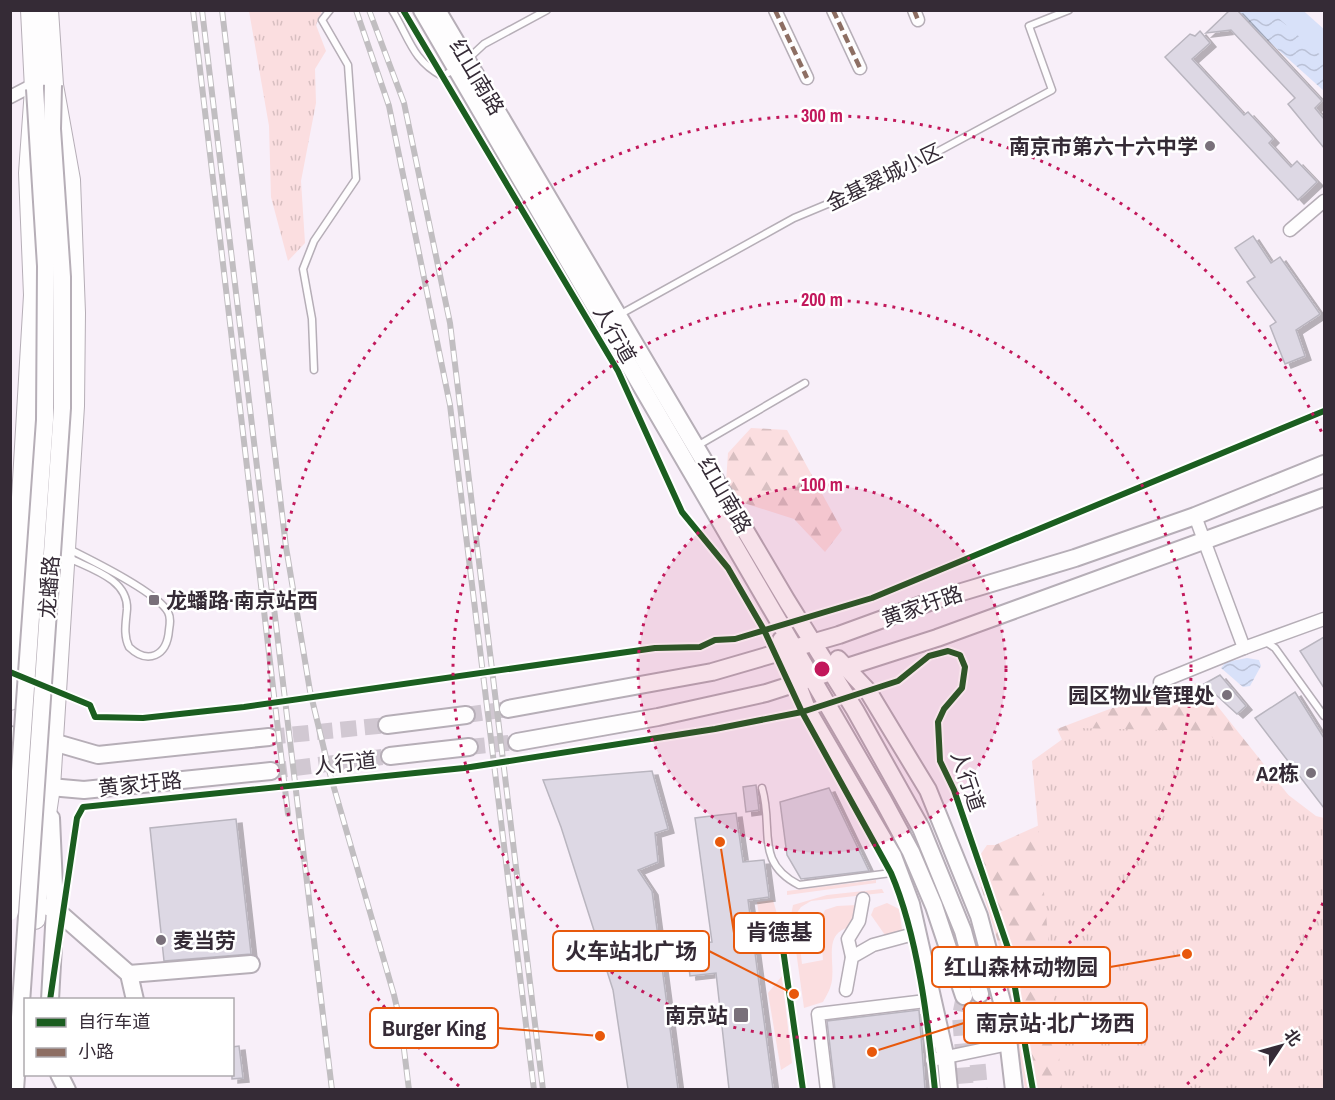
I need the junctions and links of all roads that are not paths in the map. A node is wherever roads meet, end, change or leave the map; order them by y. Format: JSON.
{"nodes":[{"id":1,"x":330,"y":10,"type":"edge"},
{"id":2,"x":392,"y":10,"type":"edge"},
{"id":3,"x":422,"y":10,"type":"edge"},
{"id":4,"x":436,"y":10,"type":"edge"},
{"id":5,"x":547,"y":10,"type":"edge"},
{"id":6,"x":833,"y":10,"type":"edge"},
{"id":7,"x":1069,"y":10,"type":"edge"},
{"id":8,"x":780,"y":12,"type":"edge"},
{"id":9,"x":40,"y":19,"type":"edge"},
{"id":10,"x":462,"y":64,"type":"junction"},
{"id":11,"x":860,"y":68,"type":"dead end"},
{"id":12,"x":807,"y":78,"type":"dead end"},
{"id":13,"x":41,"y":86,"type":"junction"},
{"id":14,"x":10,"y":98,"type":"edge"},
{"id":15,"x":1324,"y":201,"type":"edge"},
{"id":16,"x":1290,"y":230,"type":"dead end"},
{"id":17,"x":618,"y":316,"type":"junction"},
{"id":18,"x":314,"y":370,"type":"dead end"},
{"id":19,"x":805,"y":382,"type":"dead end"},
{"id":20,"x":697,"y":446,"type":"junction"},
{"id":21,"x":1324,"y":464,"type":"edge"},
{"id":22,"x":1324,"y":497,"type":"edge"},
{"id":23,"x":1194,"y":516,"type":"junction"},
{"id":24,"x":1203,"y":542,"type":"junction"},
{"id":25,"x":63,"y":551,"type":"junction"},
{"id":26,"x":1324,"y":619,"type":"edge"},
{"id":27,"x":816,"y":641,"type":"junction"},
{"id":28,"x":1266,"y":642,"type":"dead end"},
{"id":29,"x":1244,"y":648,"type":"junction"},
{"id":30,"x":790,"y":649,"type":"junction"},
{"id":31,"x":838,"y":669,"type":"junction"},
{"id":32,"x":805,"y":679,"type":"junction"},
{"id":33,"x":1161,"y":682,"type":"dead end"},
{"id":34,"x":10,"y":700,"type":"edge"},
{"id":35,"x":508,"y":709,"type":"tunnel mouth"},
{"id":36,"x":466,"y":715,"type":"tunnel mouth"},
{"id":37,"x":1324,"y":716,"type":"edge"},
{"id":38,"x":387,"y":725,"type":"tunnel mouth"},
{"id":39,"x":10,"y":735,"type":"edge"},
{"id":40,"x":269,"y":737,"type":"tunnel mouth"},
{"id":41,"x":53,"y":742,"type":"junction"},
{"id":42,"x":517,"y":742,"type":"tunnel mouth"},
{"id":43,"x":470,"y":747,"type":"tunnel mouth"},
{"id":44,"x":390,"y":756,"type":"tunnel mouth"},
{"id":45,"x":271,"y":771,"type":"tunnel mouth"},
{"id":46,"x":10,"y":772,"type":"edge"},
{"id":47,"x":50,"y":787,"type":"junction"},
{"id":48,"x":762,"y":788,"type":"dead end"},
{"id":49,"x":901,"y":878,"type":"junction"},
{"id":50,"x":10,"y":893,"type":"edge"},
{"id":51,"x":863,"y":899,"type":"dead end"},
{"id":52,"x":36,"y":902,"type":"junction"},
{"id":53,"x":55,"y":909,"type":"junction"},
{"id":54,"x":10,"y":912,"type":"edge"},
{"id":55,"x":922,"y":946,"type":"junction"},
{"id":56,"x":852,"y":957,"type":"junction"},
{"id":57,"x":251,"y":964,"type":"dead end"},
{"id":58,"x":129,"y":974,"type":"junction"},
{"id":59,"x":846,"y":990,"type":"dead end"},
{"id":60,"x":28,"y":998,"type":"edge"},
{"id":61,"x":50,"y":998,"type":"edge"},
{"id":62,"x":135,"y":998,"type":"edge"},
{"id":63,"x":934,"y":1000,"type":"junction"},
{"id":64,"x":1009,"y":1044,"type":"junction"},
{"id":65,"x":24,"y":1054,"type":"edge"},
{"id":66,"x":939,"y":1059,"type":"junction"},
{"id":67,"x":59,"y":1076,"type":"edge"},
{"id":68,"x":15,"y":1089,"type":"edge"},
{"id":69,"x":21,"y":1089,"type":"edge"},
{"id":70,"x":67,"y":1089,"type":"edge"},
{"id":71,"x":826,"y":1089,"type":"edge"},
{"id":72,"x":949,"y":1089,"type":"edge"},
{"id":73,"x":1014,"y":1089,"type":"edge"}],
"edges":[{"from":1,"to":18,"type":"lane"},
{"from":2,"to":10,"type":"lane"},
{"from":3,"to":10,"type":"main road","name":"红山南路"},
{"from":4,"to":10,"type":"main road","name":"红山南路"},
{"from":5,"to":10,"type":"lane"},
{"from":6,"to":11,"type":"street"},
{"from":7,"to":17,"type":"lane","name":"金基翠城小区"},
{"from":8,"to":12,"type":"street"},
{"from":9,"to":13,"type":"main road","name":"龙蟠路"},
{"from":10,"to":17,"type":"main road","name":"红山南路"},
{"from":10,"to":30,"type":"main road","name":"红山南路"},
{"from":13,"to":14,"type":"street"},
{"from":13,"to":25,"type":"main road","name":"龙蟠路"},
{"from":13,"to":34,"type":"main road","name":"龙蟠路"},
{"from":13,"to":54,"type":"main road","name":"龙蟠路","bridge":true},
{"from":13,"to":68,"type":"main road","name":"龙蟠路","bridge":true},
{"from":15,"to":16,"type":"street"},
{"from":17,"to":20,"type":"main road","name":"红山南路"},
{"from":19,"to":20,"type":"lane"},
{"from":20,"to":27,"type":"main road","name":"红山南路"},
{"from":21,"to":23,"type":"main road","name":"黄家圩路"},
{"from":22,"to":24,"type":"main road","name":"黄家圩路"},
{"from":23,"to":24,"type":"street"},
{"from":23,"to":27,"type":"main road","name":"黄家圩路"},
{"from":24,"to":29,"type":"street"},
{"from":24,"to":31,"type":"main road","name":"黄家圩路"},
{"from":25,"to":25,"type":"lane"},
{"from":25,"to":41,"type":"main road","name":"龙蟠路"},
{"from":26,"to":29,"type":"street"},
{"from":27,"to":30,"type":"main road","name":"黄家圩路"},
{"from":27,"to":31,"type":"main road","name":"红山南路"},
{"from":28,"to":37,"type":"lane"},
{"from":29,"to":33,"type":"street"},
{"from":30,"to":32,"type":"main road","name":"红山南路"},
{"from":30,"to":35,"type":"main road","name":"黄家圩路"},
{"from":31,"to":32,"type":"main road","name":"黄家圩路"},
{"from":31,"to":32,"type":"main road","name":"红山南路"},
{"from":31,"to":64,"type":"main road"},
{"from":32,"to":42,"type":"main road","name":"黄家圩路"},
{"from":32,"to":49,"type":"main road"},
{"from":36,"to":38,"type":"main road"},
{"from":39,"to":41,"type":"main road","name":"黄家圩路"},
{"from":40,"to":41,"type":"main road","name":"黄家圩路"},
{"from":41,"to":47,"type":"main road","name":"龙蟠路"},
{"from":43,"to":44,"type":"main road"},
{"from":45,"to":47,"type":"main road","name":"黄家圩路"},
{"from":46,"to":47,"type":"main road","name":"黄家圩路"},
{"from":47,"to":52,"type":"main road","name":"龙蟠路"},
{"from":47,"to":53,"type":"main road"},
{"from":48,"to":49,"type":"lane"},
{"from":49,"to":55,"type":"main road"},
{"from":50,"to":52,"type":"main road"},
{"from":51,"to":56,"type":"street"},
{"from":52,"to":53,"type":"main road"},
{"from":52,"to":60,"type":"main road","name":"龙蟠路"},
{"from":53,"to":58,"type":"main road"},
{"from":53,"to":61,"type":"main road"},
{"from":55,"to":56,"type":"street"},
{"from":55,"to":63,"type":"main road"},
{"from":56,"to":59,"type":"street"},
{"from":57,"to":58,"type":"main road"},
{"from":58,"to":62,"type":"main road"},
{"from":63,"to":66,"type":"main road"},
{"from":63,"to":71,"type":"street"},
{"from":64,"to":66,"type":"street"},
{"from":64,"to":73,"type":"main road"},
{"from":65,"to":69,"type":"main road"},
{"from":66,"to":72,"type":"main road"},
{"from":67,"to":70,"type":"main road"}]}
